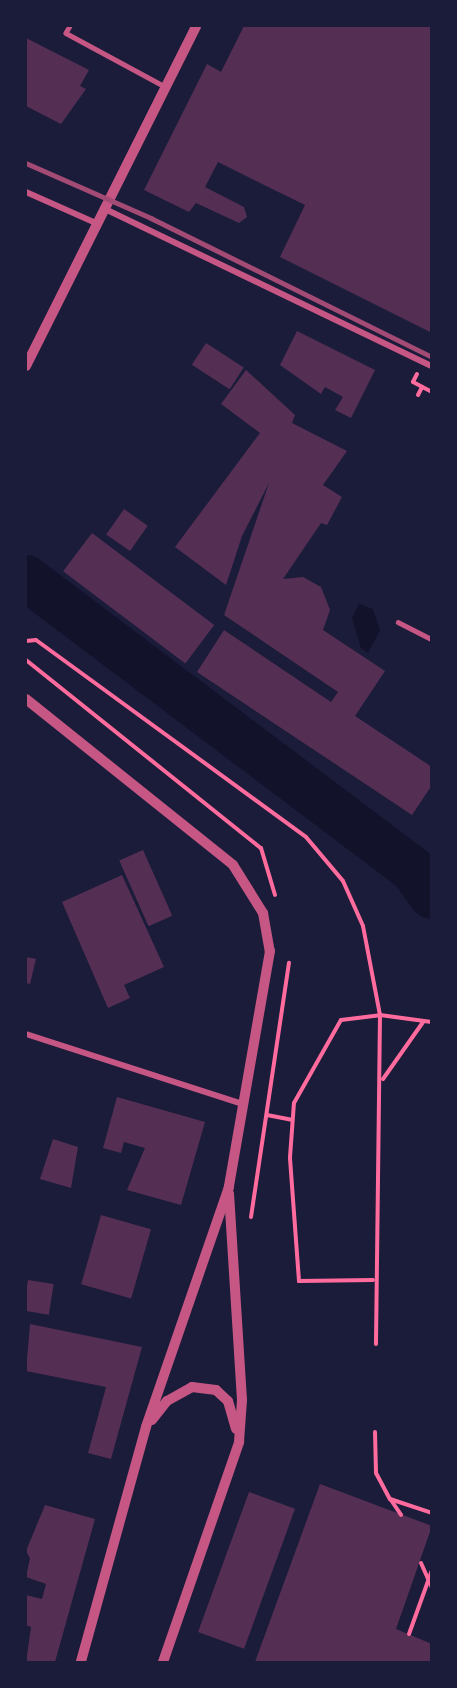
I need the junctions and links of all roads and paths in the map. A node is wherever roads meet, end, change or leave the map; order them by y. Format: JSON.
{"nodes":[{"id":1,"x":70,"y":26,"type":"edge"},
{"id":2,"x":195,"y":26,"type":"edge"},
{"id":3,"x":165,"y":86,"type":"junction"},
{"id":4,"x":26,"y":192,"type":"edge"},
{"id":5,"x":103,"y":208,"type":"junction"},
{"id":6,"x":96,"y":223,"type":"junction"},
{"id":7,"x":26,"y":366,"type":"edge"},
{"id":8,"x":432,"y":366,"type":"edge"},
{"id":9,"x":413,"y":382,"type":"dead end"},
{"id":10,"x":422,"y":387,"type":"junction"},
{"id":11,"x":432,"y":392,"type":"edge"},
{"id":12,"x":418,"y":395,"type":"dead end"},
{"id":13,"x":398,"y":622,"type":"dead end"},
{"id":14,"x":432,"y":639,"type":"edge"},
{"id":15,"x":26,"y":641,"type":"edge"},
{"id":16,"x":26,"y":699,"type":"edge"},
{"id":17,"x":380,"y":1015,"type":"junction"},
{"id":18,"x":423,"y":1022,"type":"junction"},
{"id":19,"x":432,"y":1022,"type":"edge"},
{"id":20,"x":26,"y":1034,"type":"edge"},
{"id":21,"x":383,"y":1079,"type":"junction"},
{"id":22,"x":243,"y":1104,"type":"junction"},
{"id":23,"x":292,"y":1120,"type":"junction"},
{"id":24,"x":264,"y":1133,"type":"dead end"},
{"id":25,"x":229,"y":1187,"type":"junction"},
{"id":26,"x":374,"y":1280,"type":"junction"},
{"id":27,"x":376,"y":1344,"type":"dead end"},
{"id":28,"x":146,"y":1427,"type":"junction"},
{"id":29,"x":375,"y":1432,"type":"dead end"},
{"id":30,"x":239,"y":1442,"type":"junction"},
{"id":31,"x":390,"y":1500,"type":"junction"},
{"id":32,"x":432,"y":1513,"type":"edge"},
{"id":33,"x":402,"y":1515,"type":"dead end"},
{"id":34,"x":421,"y":1563,"type":"dead end"},
{"id":35,"x":432,"y":1570,"type":"edge"},
{"id":36,"x":428,"y":1579,"type":"junction"},
{"id":37,"x":432,"y":1588,"type":"edge"},
{"id":38,"x":409,"y":1634,"type":"dead end"},
{"id":39,"x":81,"y":1662,"type":"edge"},
{"id":40,"x":163,"y":1662,"type":"edge"}],
"edges":[{"from":1,"to":3,"type":"lane"},
{"from":2,"to":3,"type":"street"},
{"from":3,"to":5,"type":"street"},
{"from":4,"to":6,"type":"street"},
{"from":5,"to":6,"type":"street"},
{"from":5,"to":8,"type":"street"},
{"from":6,"to":7,"type":"street"},
{"from":9,"to":10,"type":"path"},
{"from":10,"to":11,"type":"path"},
{"from":10,"to":12,"type":"path"},
{"from":13,"to":14,"type":"lane"},
{"from":15,"to":17,"type":"path"},
{"from":16,"to":22,"type":"street"},
{"from":17,"to":18,"type":"path"},
{"from":17,"to":21,"type":"path"},
{"from":17,"to":23,"type":"path"},
{"from":18,"to":19,"type":"path"},
{"from":18,"to":21,"type":"path"},
{"from":20,"to":22,"type":"street"},
{"from":21,"to":26,"type":"path"},
{"from":22,"to":25,"type":"street"},
{"from":23,"to":24,"type":"path"},
{"from":23,"to":26,"type":"path"},
{"from":25,"to":28,"type":"street"},
{"from":25,"to":30,"type":"street"},
{"from":26,"to":27,"type":"path"},
{"from":28,"to":30,"type":"street"},
{"from":28,"to":39,"type":"street"},
{"from":29,"to":31,"type":"path"},
{"from":30,"to":40,"type":"street"},
{"from":31,"to":32,"type":"path"},
{"from":31,"to":33,"type":"path"},
{"from":34,"to":36,"type":"path"},
{"from":35,"to":36,"type":"path"},
{"from":36,"to":37,"type":"path"},
{"from":36,"to":38,"type":"path"}]}
